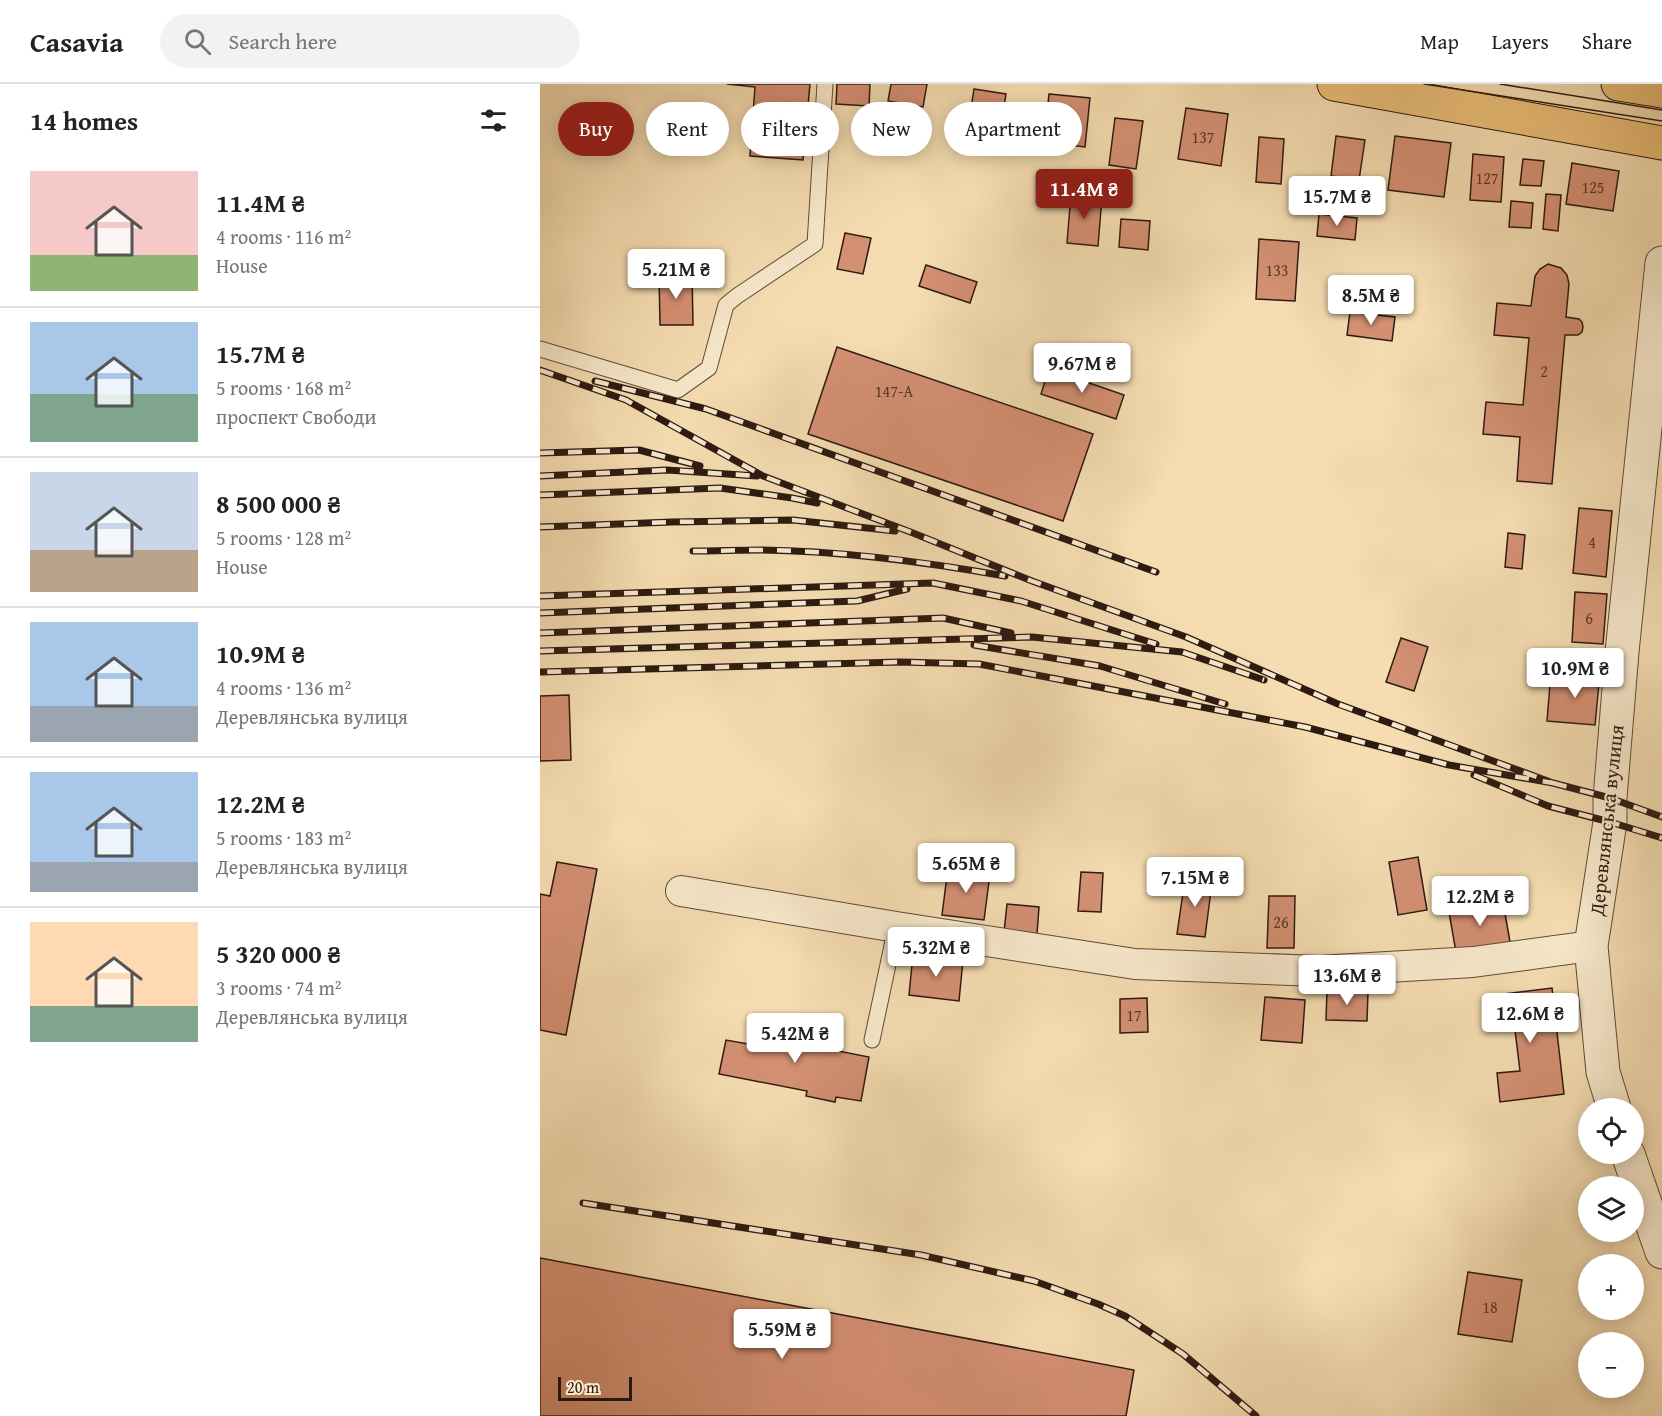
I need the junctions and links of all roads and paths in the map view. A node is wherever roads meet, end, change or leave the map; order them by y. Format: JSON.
{"nodes":[{"id":1,"x":825,"y":84,"type":"edge"},
{"id":2,"x":1618,"y":84,"type":"edge"},
{"id":3,"x":1348,"y":85,"type":"edge"},
{"id":4,"x":1662,"y":91,"type":"edge"},
{"id":5,"x":1662,"y":143,"type":"edge"},
{"id":6,"x":1662,"y":263,"type":"edge"},
{"id":7,"x":540,"y":349,"type":"edge"},
{"id":8,"x":681,"y":891,"type":"dead end"},
{"id":9,"x":896,"y":927,"type":"junction"},
{"id":10,"x":1591,"y":946,"type":"junction"},
{"id":11,"x":872,"y":1040,"type":"dead end"},
{"id":12,"x":1611,"y":1098,"type":"edge"},
{"id":13,"x":1631,"y":1164,"type":"edge"},
{"id":14,"x":1662,"y":1252,"type":"edge"}],
"edges":[{"from":1,"to":7,"type":"lane"},
{"from":2,"to":4,"type":"highway"},
{"from":3,"to":5,"type":"highway"},
{"from":6,"to":10,"type":"street","name":"Деревлянська вулиця"},
{"from":8,"to":9,"type":"street"},
{"from":9,"to":10,"type":"street"},
{"from":9,"to":11,"type":"lane"},
{"from":10,"to":12,"type":"street","name":"Деревлянська вулиця"},
{"from":13,"to":14,"type":"street"}]}
